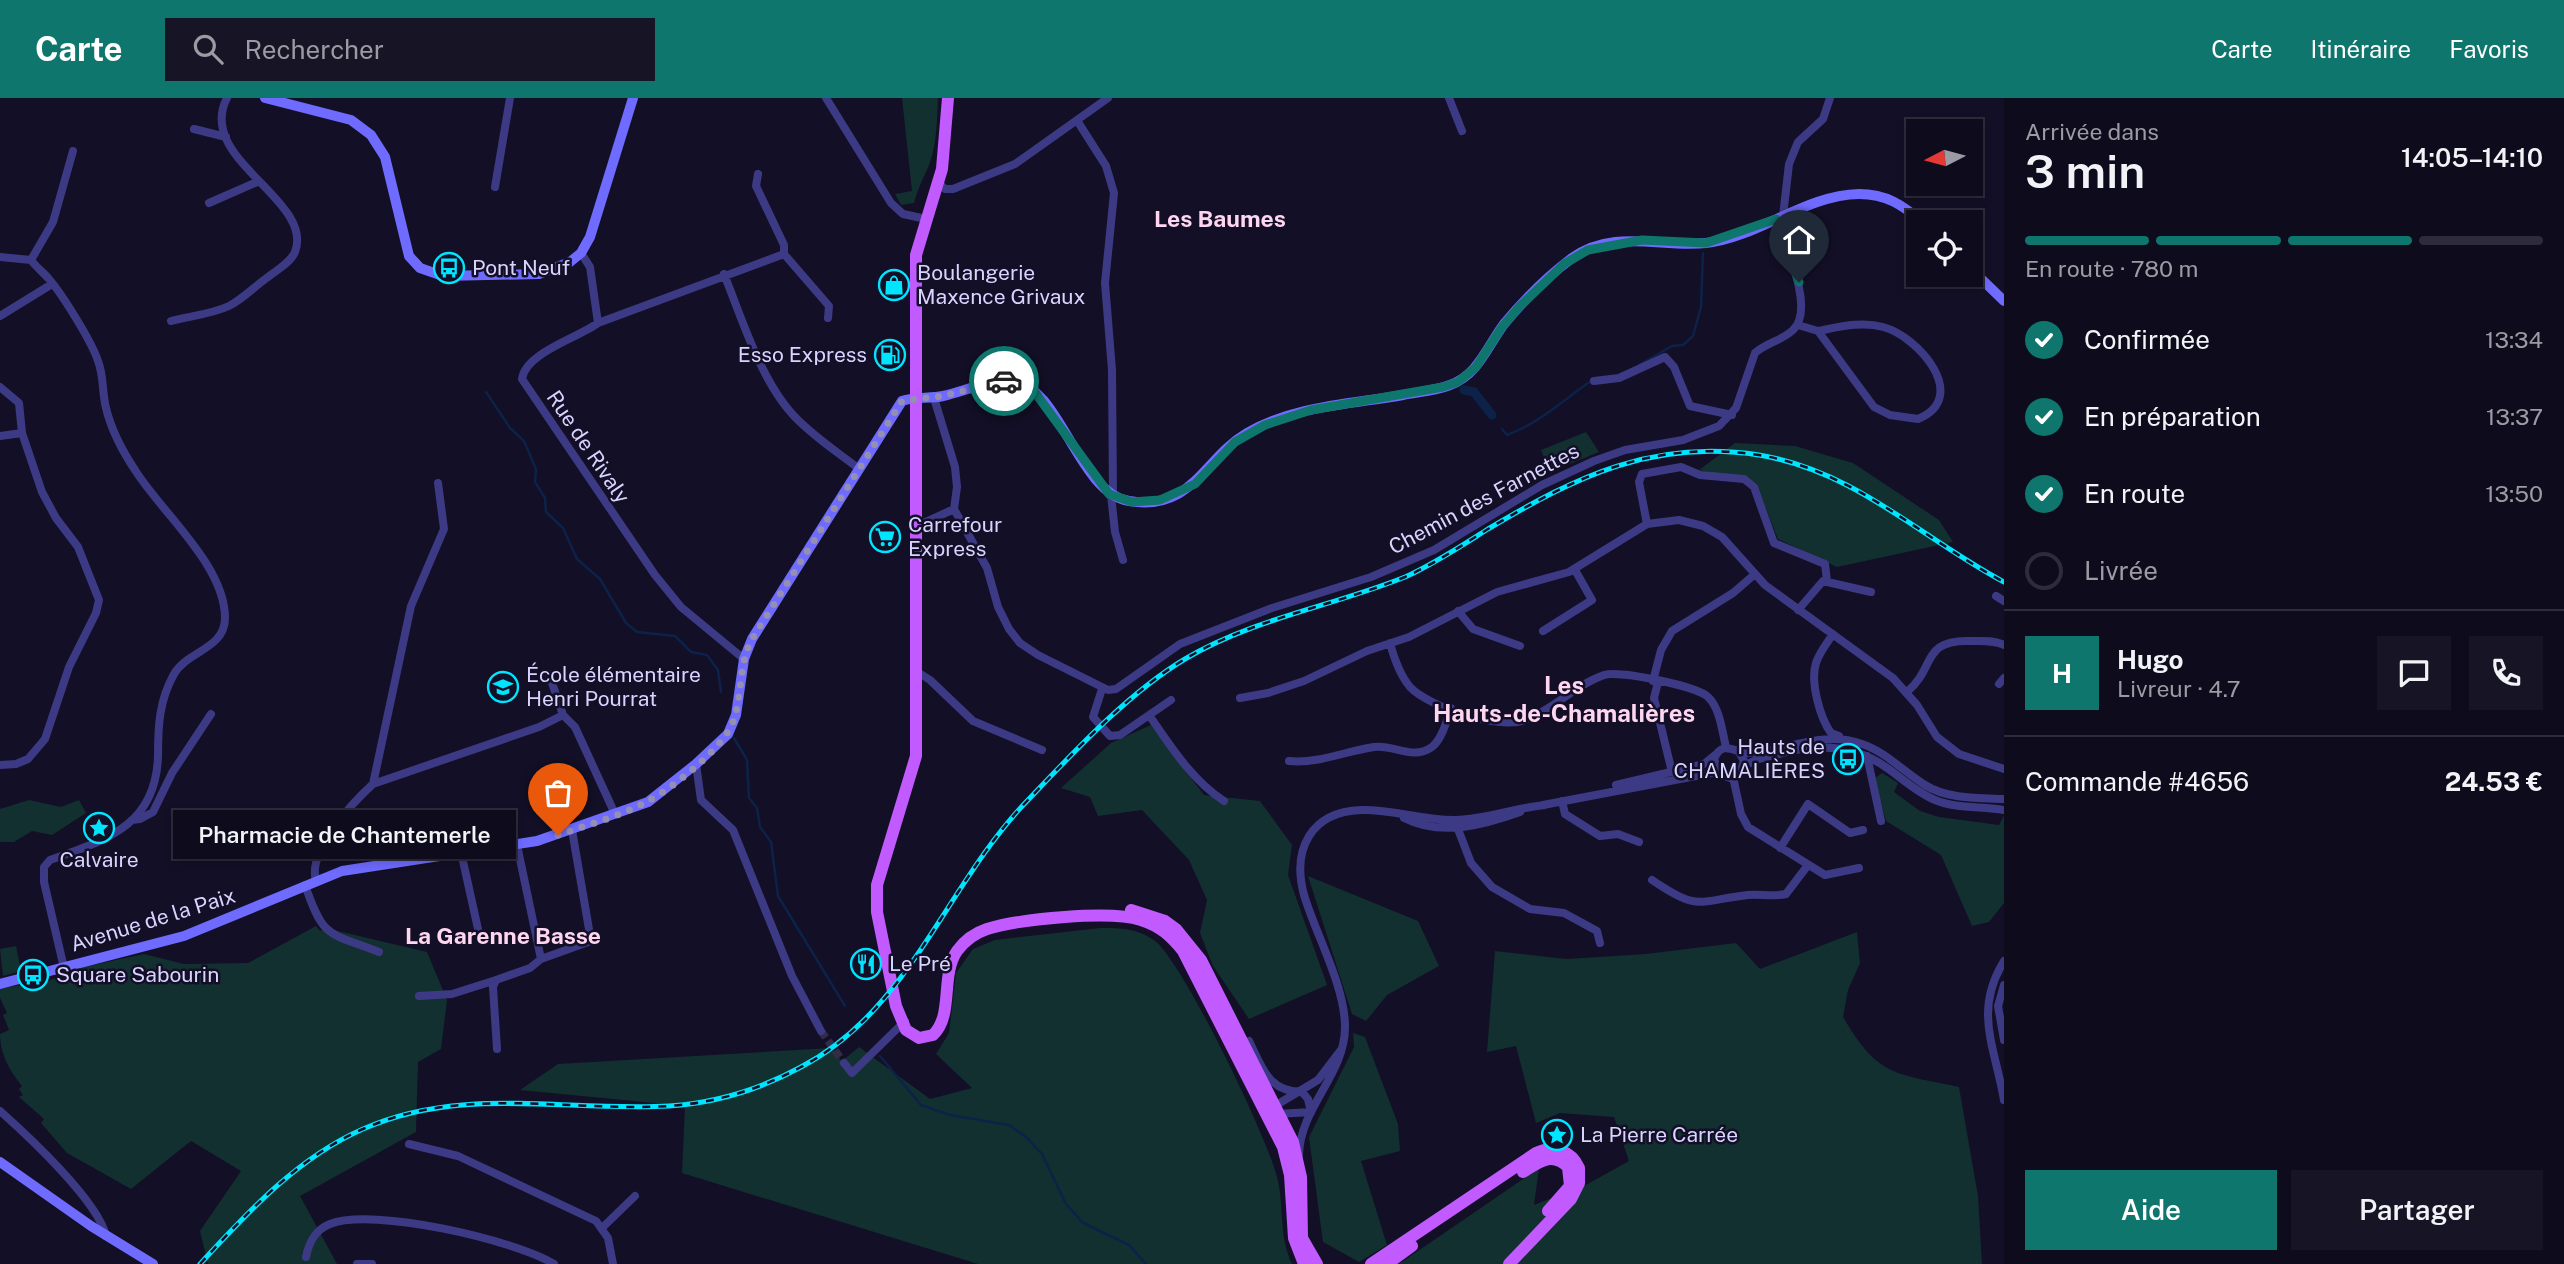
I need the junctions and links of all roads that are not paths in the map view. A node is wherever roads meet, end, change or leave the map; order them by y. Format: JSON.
{"nodes":[{"id":1,"x":226,"y":98,"type":"edge"},
{"id":2,"x":265,"y":98,"type":"edge"},
{"id":3,"x":510,"y":98,"type":"edge"},
{"id":4,"x":633,"y":98,"type":"edge"},
{"id":5,"x":826,"y":98,"type":"edge"},
{"id":6,"x":948,"y":98,"type":"edge"},
{"id":7,"x":1108,"y":98,"type":"edge"},
{"id":8,"x":1450,"y":98,"type":"edge"},
{"id":9,"x":1829,"y":98,"type":"edge"},
{"id":10,"x":1078,"y":121,"type":"junction"},
{"id":11,"x":194,"y":129,"type":"dead end"},
{"id":12,"x":1462,"y":131,"type":"dead end"},
{"id":13,"x":226,"y":136,"type":"junction"},
{"id":14,"x":944,"y":148,"type":"junction"},
{"id":15,"x":73,"y":151,"type":"dead end"},
{"id":16,"x":758,"y":174,"type":"dead end"},
{"id":17,"x":257,"y":182,"type":"junction"},
{"id":18,"x":938,"y":182,"type":"junction"},
{"id":19,"x":495,"y":187,"type":"dead end"},
{"id":20,"x":209,"y":202,"type":"dead end"},
{"id":21,"x":1907,"y":210,"type":"edge"},
{"id":22,"x":923,"y":218,"type":"junction"},
{"id":23,"x":1779,"y":218,"type":"junction"},
{"id":24,"x":581,"y":253,"type":"junction"},
{"id":25,"x":784,"y":254,"type":"junction"},
{"id":26,"x":0,"y":257,"type":"edge"},
{"id":27,"x":31,"y":260,"type":"junction"},
{"id":28,"x":724,"y":274,"type":"junction"},
{"id":29,"x":1983,"y":281,"type":"edge"},
{"id":30,"x":52,"y":284,"type":"junction"},
{"id":31,"x":2004,"y":301,"type":"edge"},
{"id":32,"x":0,"y":316,"type":"edge"},
{"id":33,"x":828,"y":318,"type":"dead end"},
{"id":34,"x":171,"y":321,"type":"dead end"},
{"id":35,"x":598,"y":323,"type":"junction"},
{"id":36,"x":1798,"y":325,"type":"junction"},
{"id":37,"x":1818,"y":331,"type":"junction"},
{"id":38,"x":1594,"y":381,"type":"dead end"},
{"id":39,"x":0,"y":387,"type":"edge"},
{"id":40,"x":934,"y":398,"type":"junction"},
{"id":41,"x":914,"y":399,"type":"junction"},
{"id":42,"x":1732,"y":415,"type":"junction"},
{"id":43,"x":22,"y":433,"type":"junction"},
{"id":44,"x":0,"y":436,"type":"edge"},
{"id":45,"x":858,"y":468,"type":"junction"},
{"id":46,"x":438,"y":483,"type":"dead end"},
{"id":47,"x":1112,"y":496,"type":"junction"},
{"id":48,"x":954,"y":509,"type":"junction"},
{"id":49,"x":1647,"y":524,"type":"junction"},
{"id":50,"x":915,"y":527,"type":"junction"},
{"id":51,"x":1123,"y":560,"type":"dead end"},
{"id":52,"x":1575,"y":570,"type":"junction"},
{"id":53,"x":1755,"y":574,"type":"junction"},
{"id":54,"x":1827,"y":580,"type":"junction"},
{"id":55,"x":1871,"y":592,"type":"dead end"},
{"id":56,"x":1996,"y":596,"type":"dead end"},
{"id":57,"x":2004,"y":601,"type":"edge"},
{"id":58,"x":1798,"y":610,"type":"junction"},
{"id":59,"x":1458,"y":611,"type":"junction"},
{"id":60,"x":1543,"y":631,"type":"dead end"},
{"id":61,"x":1833,"y":634,"type":"junction"},
{"id":62,"x":1390,"y":643,"type":"junction"},
{"id":63,"x":2004,"y":645,"type":"edge"},
{"id":64,"x":1520,"y":646,"type":"dead end"},
{"id":65,"x":744,"y":659,"type":"junction"},
{"id":66,"x":916,"y":671,"type":"junction"},
{"id":67,"x":549,"y":674,"type":"dead end"},
{"id":68,"x":1655,"y":681,"type":"junction"},
{"id":69,"x":1102,"y":689,"type":"junction"},
{"id":70,"x":1907,"y":692,"type":"junction"},
{"id":71,"x":1240,"y":698,"type":"dead end"},
{"id":72,"x":1171,"y":700,"type":"dead end"},
{"id":73,"x":1451,"y":708,"type":"junction"},
{"id":74,"x":211,"y":714,"type":"dead end"},
{"id":75,"x":563,"y":715,"type":"junction"},
{"id":76,"x":1149,"y":715,"type":"junction"},
{"id":77,"x":1824,"y":722,"type":"junction"},
{"id":78,"x":1815,"y":739,"type":"junction"},
{"id":79,"x":1862,"y":744,"type":"junction"},
{"id":80,"x":1726,"y":747,"type":"junction"},
{"id":81,"x":1042,"y":750,"type":"dead end"},
{"id":82,"x":1738,"y":750,"type":"junction"},
{"id":83,"x":1715,"y":755,"type":"junction"},
{"id":84,"x":1867,"y":756,"type":"junction"},
{"id":85,"x":1289,"y":761,"type":"dead end"},
{"id":86,"x":696,"y":764,"type":"junction"},
{"id":87,"x":0,"y":765,"type":"edge"},
{"id":88,"x":1743,"y":769,"type":"junction"},
{"id":89,"x":2004,"y":769,"type":"edge"},
{"id":90,"x":1672,"y":772,"type":"junction"},
{"id":91,"x":1717,"y":772,"type":"junction"},
{"id":92,"x":1733,"y":777,"type":"junction"},
{"id":93,"x":373,"y":784,"type":"junction"},
{"id":94,"x":1593,"y":795,"type":"junction"},
{"id":95,"x":2004,"y":799,"type":"edge"},
{"id":96,"x":1224,"y":801,"type":"dead end"},
{"id":97,"x":1562,"y":801,"type":"junction"},
{"id":98,"x":2002,"y":810,"type":"edge"},
{"id":99,"x":615,"y":814,"type":"junction"},
{"id":100,"x":132,"y":820,"type":"junction"},
{"id":101,"x":1881,"y":821,"type":"dead end"},
{"id":102,"x":1456,"y":824,"type":"junction"},
{"id":103,"x":572,"y":830,"type":"junction"},
{"id":104,"x":1863,"y":830,"type":"dead end"},
{"id":105,"x":1639,"y":842,"type":"dead end"},
{"id":106,"x":517,"y":845,"type":"junction"},
{"id":107,"x":1780,"y":848,"type":"junction"},
{"id":108,"x":461,"y":852,"type":"junction"},
{"id":109,"x":1808,"y":865,"type":"junction"},
{"id":110,"x":1859,"y":869,"type":"dead end"},
{"id":111,"x":316,"y":880,"type":"junction"},
{"id":112,"x":1652,"y":880,"type":"dead end"},
{"id":113,"x":305,"y":884,"type":"junction"},
{"id":114,"x":480,"y":938,"type":"dead end"},
{"id":115,"x":1600,"y":943,"type":"dead end"},
{"id":116,"x":379,"y":952,"type":"dead end"},
{"id":117,"x":541,"y":959,"type":"junction"},
{"id":118,"x":1201,"y":960,"type":"junction"},
{"id":119,"x":2004,"y":961,"type":"edge"},
{"id":120,"x":64,"y":968,"type":"junction"},
{"id":121,"x":496,"y":981,"type":"junction"},
{"id":122,"x":0,"y":984,"type":"edge"},
{"id":123,"x":2004,"y":985,"type":"edge"},
{"id":124,"x":419,"y":996,"type":"dead end"},
{"id":125,"x":1216,"y":1013,"type":"junction"},
{"id":126,"x":904,"y":1022,"type":"junction"},
{"id":127,"x":821,"y":1031,"type":"tunnel mouth"},
{"id":128,"x":2004,"y":1040,"type":"edge"},
{"id":129,"x":1343,"y":1048,"type":"junction"},
{"id":130,"x":497,"y":1049,"type":"dead end"},
{"id":131,"x":844,"y":1063,"type":"dead end"},
{"id":132,"x":1302,"y":1092,"type":"junction"},
{"id":133,"x":2004,"y":1100,"type":"edge"},
{"id":134,"x":1278,"y":1109,"type":"junction"},
{"id":135,"x":0,"y":1111,"type":"edge"},
{"id":136,"x":1311,"y":1112,"type":"junction"},
{"id":137,"x":1279,"y":1136,"type":"junction"},
{"id":138,"x":409,"y":1144,"type":"dead end"},
{"id":139,"x":1569,"y":1161,"type":"junction"},
{"id":140,"x":0,"y":1162,"type":"edge"},
{"id":141,"x":1299,"y":1163,"type":"junction"},
{"id":142,"x":635,"y":1196,"type":"dead end"},
{"id":143,"x":603,"y":1227,"type":"junction"},
{"id":144,"x":106,"y":1236,"type":"junction"},
{"id":145,"x":1420,"y":1236,"type":"junction"},
{"id":146,"x":534,"y":1255,"type":"junction"},
{"id":147,"x":306,"y":1257,"type":"dead end"},
{"id":148,"x":153,"y":1264,"type":"edge"},
{"id":149,"x":357,"y":1264,"type":"edge"},
{"id":150,"x":372,"y":1264,"type":"edge"},
{"id":151,"x":530,"y":1264,"type":"edge"},
{"id":152,"x":554,"y":1264,"type":"edge"},
{"id":153,"x":613,"y":1264,"type":"edge"},
{"id":154,"x":1304,"y":1264,"type":"edge"},
{"id":155,"x":1317,"y":1264,"type":"edge"},
{"id":156,"x":1371,"y":1264,"type":"edge"},
{"id":157,"x":1387,"y":1264,"type":"edge"},
{"id":158,"x":1501,"y":1264,"type":"edge"},
{"id":159,"x":1509,"y":1264,"type":"edge"}],
"edges":[{"from":1,"to":13,"type":"street"},
{"from":2,"to":24,"type":"main road"},
{"from":3,"to":19,"type":"street"},
{"from":4,"to":24,"type":"main road"},
{"from":5,"to":22,"type":"street"},
{"from":6,"to":14,"type":"main road"},
{"from":7,"to":10,"type":"street"},
{"from":8,"to":12,"type":"street"},
{"from":9,"to":23,"type":"street"},
{"from":10,"to":18,"type":"street"},
{"from":10,"to":47,"type":"street"},
{"from":11,"to":13,"type":"street"},
{"from":13,"to":17,"type":"street"},
{"from":14,"to":18,"type":"main road"},
{"from":14,"to":22,"type":"main road"},
{"from":15,"to":27,"type":"street"},
{"from":16,"to":25,"type":"street"},
{"from":17,"to":20,"type":"street"},
{"from":17,"to":34,"type":"street"},
{"from":18,"to":22,"type":"main road"},
{"from":21,"to":23,"type":"main road"},
{"from":22,"to":41,"type":"main road"},
{"from":23,"to":36,"type":"street"},
{"from":23,"to":47,"type":"main road"},
{"from":24,"to":35,"type":"street"},
{"from":25,"to":28,"type":"street"},
{"from":25,"to":33,"type":"street"},
{"from":26,"to":27,"type":"street"},
{"from":27,"to":30,"type":"street"},
{"from":28,"to":35,"type":"street"},
{"from":28,"to":45,"type":"street"},
{"from":29,"to":31,"type":"main road"},
{"from":30,"to":32,"type":"street"},
{"from":30,"to":100,"type":"street"},
{"from":35,"to":65,"type":"street","name":"Rue de Rivaly"},
{"from":36,"to":37,"type":"street"},
{"from":36,"to":42,"type":"street"},
{"from":37,"to":37,"type":"street"},
{"from":38,"to":42,"type":"street"},
{"from":39,"to":43,"type":"street"},
{"from":40,"to":41,"type":"main road"},
{"from":40,"to":47,"type":"main road"},
{"from":40,"to":48,"type":"street"},
{"from":41,"to":45,"type":"main road"},
{"from":41,"to":50,"type":"main road"},
{"from":42,"to":69,"type":"street","name":"Chemin des Farnettes"},
{"from":43,"to":44,"type":"street"},
{"from":43,"to":87,"type":"street"},
{"from":45,"to":65,"type":"main road"},
{"from":46,"to":93,"type":"street"},
{"from":47,"to":51,"type":"street"},
{"from":48,"to":50,"type":"street"},
{"from":48,"to":69,"type":"street"},
{"from":49,"to":52,"type":"street"},
{"from":49,"to":53,"type":"street"},
{"from":49,"to":54,"type":"street"},
{"from":50,"to":66,"type":"main road"},
{"from":52,"to":59,"type":"street"},
{"from":52,"to":60,"type":"street"},
{"from":53,"to":58,"type":"street"},
{"from":53,"to":68,"type":"street"},
{"from":54,"to":55,"type":"street"},
{"from":54,"to":58,"type":"street"},
{"from":56,"to":57,"type":"street"},
{"from":58,"to":61,"type":"street"},
{"from":59,"to":62,"type":"street"},
{"from":59,"to":64,"type":"street"},
{"from":61,"to":70,"type":"street"},
{"from":61,"to":77,"type":"street"},
{"from":62,"to":71,"type":"street"},
{"from":62,"to":73,"type":"street"},
{"from":63,"to":70,"type":"street"},
{"from":65,"to":86,"type":"main road","name":"Avenue de la Paix"},
{"from":66,"to":81,"type":"street"},
{"from":66,"to":126,"type":"main road"},
{"from":67,"to":75,"type":"street"},
{"from":68,"to":73,"type":"street"},
{"from":68,"to":80,"type":"street"},
{"from":68,"to":90,"type":"street"},
{"from":69,"to":76,"type":"street"},
{"from":70,"to":89,"type":"street"},
{"from":72,"to":76,"type":"street"},
{"from":73,"to":85,"type":"street"},
{"from":74,"to":100,"type":"street"},
{"from":75,"to":93,"type":"street"},
{"from":75,"to":99,"type":"street"},
{"from":76,"to":96,"type":"street"},
{"from":77,"to":78,"type":"street"},
{"from":77,"to":79,"type":"street"},
{"from":78,"to":79,"type":"street"},
{"from":78,"to":82,"type":"street"},
{"from":79,"to":95,"type":"street"},
{"from":80,"to":82,"type":"street"},
{"from":80,"to":83,"type":"street"},
{"from":82,"to":88,"type":"street"},
{"from":83,"to":90,"type":"street"},
{"from":83,"to":91,"type":"street"},
{"from":84,"to":88,"type":"street"},
{"from":84,"to":98,"type":"street"},
{"from":84,"to":101,"type":"street"},
{"from":86,"to":99,"type":"main road","name":"Avenue de la Paix"},
{"from":86,"to":127,"type":"street"},
{"from":88,"to":92,"type":"street"},
{"from":90,"to":94,"type":"street"},
{"from":91,"to":92,"type":"street"},
{"from":91,"to":94,"type":"street"},
{"from":92,"to":107,"type":"street"},
{"from":93,"to":111,"type":"street"},
{"from":94,"to":97,"type":"street"},
{"from":97,"to":102,"type":"street"},
{"from":97,"to":105,"type":"street"},
{"from":99,"to":103,"type":"main road","name":"Avenue de la Paix"},
{"from":100,"to":120,"type":"street"},
{"from":102,"to":115,"type":"street"},
{"from":102,"to":129,"type":"street"},
{"from":103,"to":106,"type":"main road","name":"Avenue de la Paix"},
{"from":103,"to":117,"type":"street"},
{"from":104,"to":107,"type":"street"},
{"from":106,"to":108,"type":"main road","name":"Avenue de la Paix"},
{"from":106,"to":117,"type":"street"},
{"from":107,"to":109,"type":"street"},
{"from":108,"to":111,"type":"main road","name":"Avenue de la Paix"},
{"from":108,"to":114,"type":"street"},
{"from":109,"to":110,"type":"street"},
{"from":109,"to":112,"type":"street"},
{"from":111,"to":113,"type":"main road","name":"Avenue de la Paix"},
{"from":113,"to":116,"type":"street"},
{"from":113,"to":120,"type":"main road","name":"Avenue de la Paix"},
{"from":117,"to":121,"type":"street"},
{"from":118,"to":126,"type":"main road"},
{"from":118,"to":132,"type":"street"},
{"from":118,"to":134,"type":"main road"},
{"from":119,"to":133,"type":"street"},
{"from":120,"to":122,"type":"main road","name":"Avenue de la Paix"},
{"from":121,"to":124,"type":"street"},
{"from":121,"to":130,"type":"street"},
{"from":123,"to":128,"type":"street"},
{"from":125,"to":126,"type":"main road"},
{"from":125,"to":134,"type":"street"},
{"from":125,"to":137,"type":"main road"},
{"from":126,"to":131,"type":"street"},
{"from":129,"to":132,"type":"street"},
{"from":129,"to":136,"type":"street"},
{"from":132,"to":134,"type":"street"},
{"from":132,"to":136,"type":"street"},
{"from":134,"to":136,"type":"street"},
{"from":134,"to":137,"type":"street"},
{"from":134,"to":141,"type":"main road"},
{"from":135,"to":144,"type":"street"},
{"from":136,"to":141,"type":"street"},
{"from":137,"to":154,"type":"main road"},
{"from":138,"to":143,"type":"street"},
{"from":139,"to":145,"type":"main road"},
{"from":139,"to":158,"type":"main road"},
{"from":139,"to":159,"type":"main road"},
{"from":140,"to":144,"type":"main road"},
{"from":141,"to":155,"type":"main road"},
{"from":142,"to":143,"type":"street"},
{"from":143,"to":153,"type":"street"},
{"from":144,"to":148,"type":"main road"},
{"from":145,"to":156,"type":"main road"},
{"from":145,"to":157,"type":"main road"},
{"from":146,"to":147,"type":"street"},
{"from":146,"to":151,"type":"street"},
{"from":146,"to":152,"type":"street"},
{"from":149,"to":150,"type":"street"}]}
